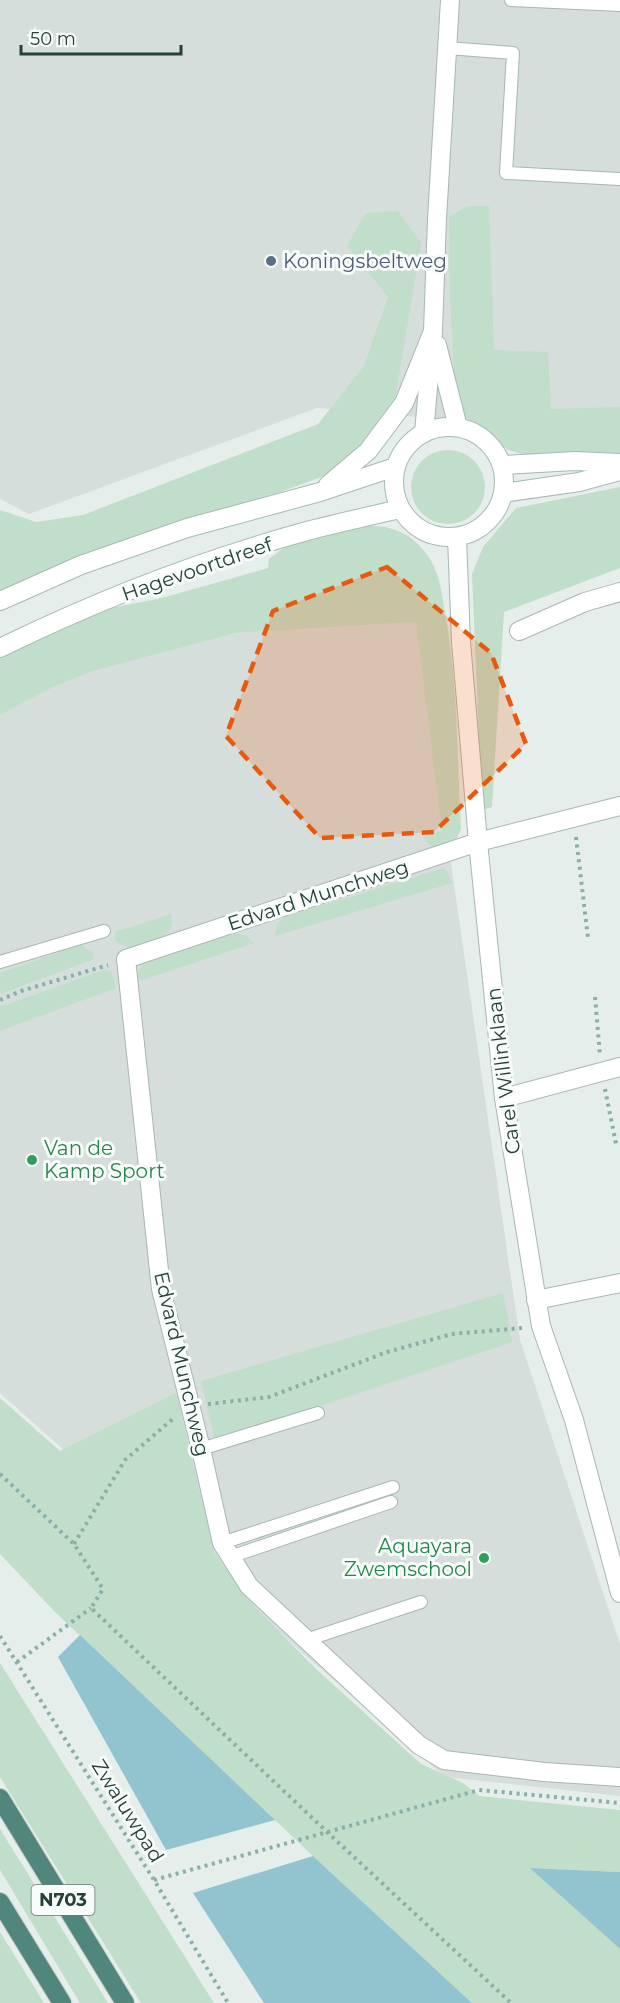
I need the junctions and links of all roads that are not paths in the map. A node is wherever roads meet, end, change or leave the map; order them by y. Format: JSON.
{"nodes":[{"id":1,"x":450,"y":0,"type":"edge"},
{"id":2,"x":511,"y":0,"type":"edge"},
{"id":3,"x":620,"y":5,"type":"edge"},
{"id":4,"x":447,"y":48,"type":"junction"},
{"id":5,"x":620,"y":179,"type":"edge"},
{"id":6,"x":434,"y":331,"type":"junction"},
{"id":7,"x":458,"y":427,"type":"junction"},
{"id":8,"x":424,"y":433,"type":"junction"},
{"id":9,"x":620,"y":463,"type":"edge"},
{"id":10,"x":502,"y":465,"type":"junction"},
{"id":11,"x":395,"y":467,"type":"junction"},
{"id":12,"x":620,"y":471,"type":"edge"},
{"id":13,"x":320,"y":492,"type":"junction"},
{"id":14,"x":504,"y":493,"type":"junction"},
{"id":15,"x":400,"y":509,"type":"junction"},
{"id":16,"x":458,"y":537,"type":"junction"},
{"id":17,"x":620,"y":592,"type":"edge"},
{"id":18,"x":0,"y":601,"type":"edge"},
{"id":19,"x":519,"y":631,"type":"dead end"},
{"id":20,"x":0,"y":648,"type":"edge"},
{"id":21,"x":620,"y":806,"type":"edge"},
{"id":22,"x":478,"y":842,"type":"junction"},
{"id":23,"x":104,"y":931,"type":"dead end"},
{"id":24,"x":0,"y":962,"type":"edge"},
{"id":25,"x":620,"y":1068,"type":"edge"},
{"id":26,"x":504,"y":1098,"type":"junction"},
{"id":27,"x":620,"y":1282,"type":"edge"},
{"id":28,"x":536,"y":1300,"type":"junction"},
{"id":29,"x":318,"y":1413,"type":"dead end"},
{"id":30,"x":201,"y":1449,"type":"junction"},
{"id":31,"x":393,"y":1487,"type":"dead end"},
{"id":32,"x":391,"y":1502,"type":"dead end"},
{"id":33,"x":614,"y":1544,"type":"edge"},
{"id":34,"x":226,"y":1550,"type":"junction"},
{"id":35,"x":620,"y":1593,"type":"edge"},
{"id":36,"x":422,"y":1602,"type":"dead end"},
{"id":37,"x":306,"y":1640,"type":"junction"},
{"id":38,"x":620,"y":1777,"type":"edge"},
{"id":39,"x":0,"y":1798,"type":"edge"},
{"id":40,"x":0,"y":1902,"type":"edge"},
{"id":41,"x":62,"y":2003,"type":"edge"},
{"id":42,"x":125,"y":2003,"type":"edge"}],
"edges":[{"from":1,"to":4,"type":"street"},
{"from":2,"to":3,"type":"lane"},
{"from":4,"to":5,"type":"lane"},
{"from":4,"to":6,"type":"street"},
{"from":6,"to":7,"type":"street"},
{"from":6,"to":8,"type":"street"},
{"from":6,"to":13,"type":"street"},
{"from":7,"to":8,"type":"street"},
{"from":7,"to":10,"type":"street"},
{"from":8,"to":11,"type":"street"},
{"from":9,"to":10,"type":"street"},
{"from":10,"to":14,"type":"street"},
{"from":11,"to":13,"type":"street","name":"Hagevoortdreef"},
{"from":11,"to":15,"type":"street"},
{"from":12,"to":14,"type":"street"},
{"from":13,"to":18,"type":"street","name":"Hagevoortdreef"},
{"from":14,"to":16,"type":"street"},
{"from":15,"to":16,"type":"street"},
{"from":15,"to":20,"type":"street","name":"Hagevoortdreef"},
{"from":16,"to":22,"type":"street","name":"Carel Willinklaan"},
{"from":17,"to":19,"type":"street"},
{"from":21,"to":22,"type":"street"},
{"from":22,"to":26,"type":"street","name":"Carel Willinklaan"},
{"from":22,"to":30,"type":"street","name":"Edvard Munchweg"},
{"from":23,"to":24,"type":"lane"},
{"from":25,"to":26,"type":"street"},
{"from":26,"to":28,"type":"street","name":"Carel Willinklaan"},
{"from":27,"to":28,"type":"street"},
{"from":28,"to":33,"type":"street","name":"Carel Willinklaan"},
{"from":29,"to":30,"type":"lane"},
{"from":30,"to":34,"type":"street","name":"Edvard Munchweg"},
{"from":31,"to":34,"type":"lane"},
{"from":32,"to":34,"type":"lane"},
{"from":33,"to":35,"type":"street","name":"Carel Willinklaan"},
{"from":34,"to":37,"type":"street","name":"Edvard Munchweg"},
{"from":36,"to":37,"type":"lane"},
{"from":37,"to":38,"type":"street","name":"Edvard Munchweg"},
{"from":39,"to":42,"type":"highway","number":"N703"},
{"from":40,"to":41,"type":"highway","number":"N703"}]}
